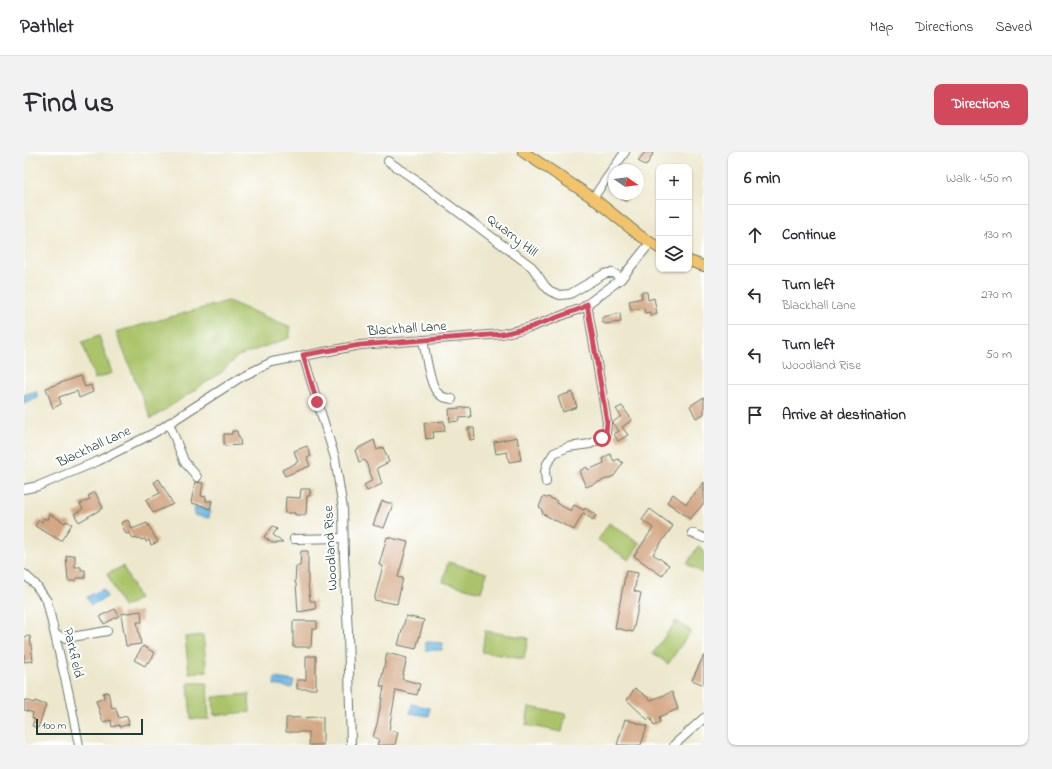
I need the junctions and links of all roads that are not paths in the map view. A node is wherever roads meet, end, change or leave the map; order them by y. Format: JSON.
{"nodes":[{"id":1,"x":523,"y":152,"type":"edge"},
{"id":2,"x":625,"y":152,"type":"edge"},
{"id":3,"x":388,"y":161,"type":"dead end"},
{"id":4,"x":593,"y":198,"type":"junction"},
{"id":5,"x":655,"y":246,"type":"edge"},
{"id":6,"x":692,"y":262,"type":"edge"},
{"id":7,"x":704,"y":266,"type":"edge"},
{"id":8,"x":621,"y":279,"type":"junction"},
{"id":9,"x":587,"y":304,"type":"junction"},
{"id":10,"x":423,"y":340,"type":"junction"},
{"id":11,"x":303,"y":355,"type":"junction"},
{"id":12,"x":452,"y":399,"type":"dead end"},
{"id":13,"x":170,"y":423,"type":"junction"},
{"id":14,"x":198,"y":477,"type":"dead end"},
{"id":15,"x":546,"y":482,"type":"dead end"},
{"id":16,"x":24,"y":489,"type":"edge"},
{"id":17,"x":692,"y":533,"type":"dead end"},
{"id":18,"x":343,"y":538,"type":"junction"},
{"id":19,"x":704,"y":538,"type":"edge"},
{"id":20,"x":294,"y":539,"type":"dead end"},
{"id":21,"x":24,"y":574,"type":"edge"},
{"id":22,"x":107,"y":631,"type":"dead end"},
{"id":23,"x":56,"y":635,"type":"junction"},
{"id":24,"x":704,"y":718,"type":"edge"},
{"id":25,"x":79,"y":745,"type":"edge"},
{"id":26,"x":351,"y":745,"type":"edge"},
{"id":27,"x":674,"y":745,"type":"edge"}],
"edges":[{"from":1,"to":4,"type":"main road"},
{"from":2,"to":4,"type":"street"},
{"from":3,"to":8,"type":"street","name":"Quarry Hill"},
{"from":4,"to":5,"type":"main road"},
{"from":5,"to":8,"type":"street","name":"Blackhall Lane"},
{"from":6,"to":7,"type":"main road"},
{"from":8,"to":9,"type":"street","name":"Blackhall Lane"},
{"from":9,"to":10,"type":"street","name":"Blackhall Lane"},
{"from":9,"to":15,"type":"street"},
{"from":10,"to":11,"type":"street","name":"Blackhall Lane"},
{"from":10,"to":12,"type":"street"},
{"from":11,"to":13,"type":"street","name":"Blackhall Lane"},
{"from":11,"to":18,"type":"street","name":"Woodland Rise"},
{"from":13,"to":14,"type":"street"},
{"from":13,"to":16,"type":"street","name":"Blackhall Lane"},
{"from":17,"to":19,"type":"street"},
{"from":18,"to":20,"type":"street"},
{"from":18,"to":26,"type":"street","name":"Woodland Rise"},
{"from":21,"to":23,"type":"street","name":"Parkfield"},
{"from":22,"to":23,"type":"street"},
{"from":23,"to":25,"type":"street","name":"Parkfield"},
{"from":24,"to":27,"type":"street"}]}
